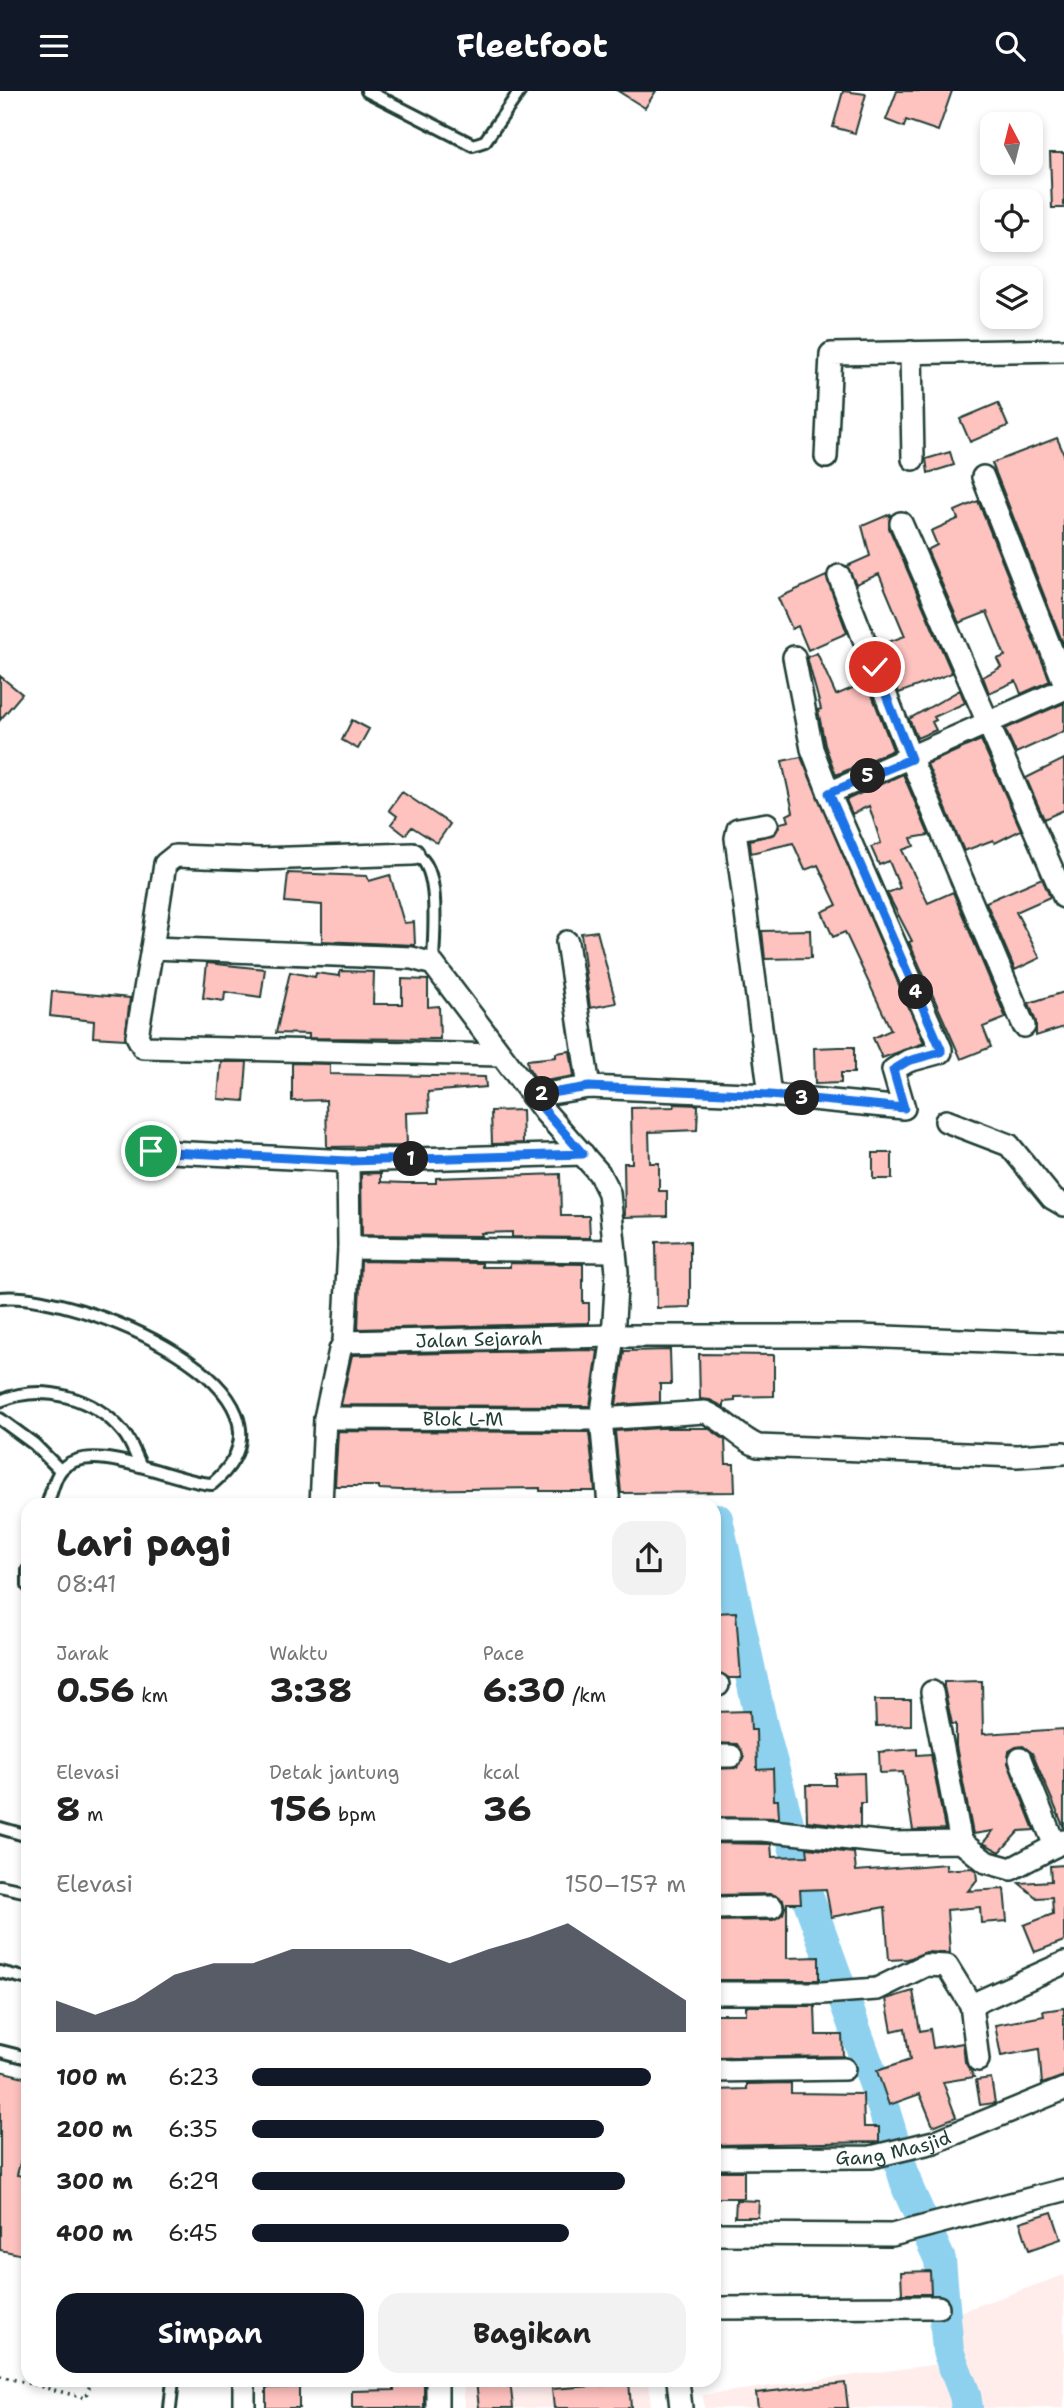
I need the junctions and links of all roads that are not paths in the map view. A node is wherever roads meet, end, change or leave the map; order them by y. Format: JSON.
{"nodes":[{"id":1,"x":367,"y":91,"type":"edge"},
{"id":2,"x":516,"y":92,"type":"edge"},
{"id":3,"x":1064,"y":350,"type":"edge"},
{"id":4,"x":911,"y":352,"type":"junction"},
{"id":5,"x":826,"y":457,"type":"dead end"},
{"id":6,"x":913,"y":459,"type":"dead end"},
{"id":7,"x":983,"y":477,"type":"dead end"},
{"id":8,"x":901,"y":523,"type":"dead end"},
{"id":9,"x":839,"y":576,"type":"dead end"},
{"id":10,"x":794,"y":657,"type":"dead end"},
{"id":11,"x":1064,"y":683,"type":"edge"},
{"id":12,"x":1064,"y":689,"type":"edge"},
{"id":13,"x":987,"y":725,"type":"junction"},
{"id":14,"x":911,"y":759,"type":"junction"},
{"id":15,"x":829,"y":793,"type":"junction"},
{"id":16,"x":767,"y":824,"type":"dead end"},
{"id":17,"x":413,"y":854,"type":"joint"},
{"id":18,"x":1064,"y":897,"type":"edge"},
{"id":19,"x":567,"y":942,"type":"dead end"},
{"id":20,"x":152,"y":949,"type":"junction"},
{"id":21,"x":433,"y":964,"type":"junction"},
{"id":22,"x":1024,"y":1026,"type":"dead end"},
{"id":23,"x":501,"y":1055,"type":"junction"},
{"id":24,"x":589,"y":1087,"type":"junction"},
{"id":25,"x":770,"y":1095,"type":"junction"},
{"id":26,"x":532,"y":1096,"type":"junction"},
{"id":27,"x":946,"y":1121,"type":"dead end"},
{"id":28,"x":151,"y":1151,"type":"dead end"},
{"id":29,"x":583,"y":1154,"type":"junction"},
{"id":30,"x":348,"y":1161,"type":"junction"},
{"id":31,"x":1064,"y":1205,"type":"edge"},
{"id":32,"x":349,"y":1248,"type":"junction"},
{"id":33,"x":615,"y":1251,"type":"junction"},
{"id":34,"x":0,"y":1298,"type":"edge"},
{"id":35,"x":613,"y":1336,"type":"junction"},
{"id":36,"x":345,"y":1342,"type":"junction"},
{"id":37,"x":1064,"y":1344,"type":"edge"},
{"id":38,"x":0,"y":1401,"type":"edge"},
{"id":39,"x":325,"y":1418,"type":"junction"},
{"id":40,"x":0,"y":1419,"type":"edge"},
{"id":41,"x":601,"y":1419,"type":"junction"},
{"id":42,"x":1064,"y":1453,"type":"edge"},
{"id":43,"x":141,"y":1466,"type":"junction"},
{"id":44,"x":60,"y":1470,"type":"junction"},
{"id":45,"x":50,"y":1498,"type":"edge"},
{"id":46,"x":321,"y":1498,"type":"edge"},
{"id":47,"x":608,"y":1498,"type":"edge"},
{"id":48,"x":932,"y":1692,"type":"dead end"},
{"id":49,"x":1020,"y":1759,"type":"dead end"},
{"id":50,"x":0,"y":1828,"type":"edge"},
{"id":51,"x":721,"y":1829,"type":"edge"},
{"id":52,"x":21,"y":1834,"type":"edge"},
{"id":53,"x":961,"y":1842,"type":"junction"},
{"id":54,"x":1060,"y":1844,"type":"edge"},
{"id":55,"x":0,"y":1885,"type":"edge"},
{"id":56,"x":21,"y":1890,"type":"edge"},
{"id":57,"x":772,"y":1907,"type":"dead end"},
{"id":58,"x":721,"y":1908,"type":"edge"},
{"id":59,"x":1064,"y":1963,"type":"edge"},
{"id":60,"x":0,"y":1972,"type":"edge"},
{"id":61,"x":21,"y":1977,"type":"edge"},
{"id":62,"x":721,"y":1993,"type":"edge"},
{"id":63,"x":971,"y":2005,"type":"junction"},
{"id":64,"x":0,"y":2052,"type":"edge"},
{"id":65,"x":21,"y":2056,"type":"edge"},
{"id":66,"x":978,"y":2060,"type":"dead end"},
{"id":67,"x":844,"y":2069,"type":"dead end"},
{"id":68,"x":721,"y":2071,"type":"edge"},
{"id":69,"x":1064,"y":2089,"type":"edge"},
{"id":70,"x":721,"y":2158,"type":"edge"},
{"id":71,"x":1064,"y":2190,"type":"edge"},
{"id":72,"x":721,"y":2234,"type":"edge"},
{"id":73,"x":938,"y":2307,"type":"dead end"},
{"id":74,"x":721,"y":2308,"type":"edge"},
{"id":75,"x":172,"y":2387,"type":"edge"},
{"id":76,"x":244,"y":2387,"type":"edge"},
{"id":77,"x":437,"y":2387,"type":"edge"},
{"id":78,"x":679,"y":2387,"type":"edge"},
{"id":79,"x":170,"y":2408,"type":"edge"},
{"id":80,"x":244,"y":2408,"type":"edge"},
{"id":81,"x":437,"y":2408,"type":"edge"},
{"id":82,"x":681,"y":2408,"type":"edge"}],
"edges":[{"from":1,"to":2,"type":"lane"},
{"from":3,"to":4,"type":"street"},
{"from":4,"to":5,"type":"street"},
{"from":4,"to":6,"type":"street"},
{"from":7,"to":11,"type":"street"},
{"from":8,"to":13,"type":"street"},
{"from":9,"to":14,"type":"street"},
{"from":10,"to":15,"type":"street"},
{"from":12,"to":13,"type":"street"},
{"from":13,"to":14,"type":"street"},
{"from":13,"to":18,"type":"street"},
{"from":14,"to":15,"type":"street"},
{"from":14,"to":22,"type":"street"},
{"from":15,"to":25,"type":"street"},
{"from":16,"to":25,"type":"street"},
{"from":17,"to":20,"type":"street"},
{"from":17,"to":21,"type":"lane"},
{"from":19,"to":24,"type":"street"},
{"from":20,"to":21,"type":"street"},
{"from":20,"to":23,"type":"street"},
{"from":21,"to":23,"type":"street"},
{"from":23,"to":26,"type":"street"},
{"from":24,"to":25,"type":"street"},
{"from":24,"to":26,"type":"street"},
{"from":26,"to":29,"type":"street"},
{"from":27,"to":31,"type":"street"},
{"from":28,"to":30,"type":"street"},
{"from":29,"to":30,"type":"street"},
{"from":29,"to":33,"type":"street"},
{"from":30,"to":32,"type":"street"},
{"from":32,"to":33,"type":"street"},
{"from":32,"to":36,"type":"street"},
{"from":33,"to":35,"type":"street"},
{"from":34,"to":43,"type":"lane"},
{"from":35,"to":36,"type":"street","name":"Jalan Sejarah"},
{"from":35,"to":37,"type":"street","name":"Jalan Sejarah"},
{"from":35,"to":41,"type":"street"},
{"from":36,"to":39,"type":"street"},
{"from":38,"to":43,"type":"lane"},
{"from":39,"to":41,"type":"street","name":"Blok L-M"},
{"from":39,"to":46,"type":"street"},
{"from":40,"to":44,"type":"lane"},
{"from":41,"to":42,"type":"street","name":"Blok L-M"},
{"from":41,"to":47,"type":"street"},
{"from":43,"to":44,"type":"lane"},
{"from":44,"to":45,"type":"lane"},
{"from":48,"to":53,"type":"street"},
{"from":49,"to":54,"type":"street"},
{"from":50,"to":52,"type":"lane"},
{"from":51,"to":53,"type":"street"},
{"from":53,"to":54,"type":"street"},
{"from":55,"to":56,"type":"lane"},
{"from":57,"to":58,"type":"street"},
{"from":59,"to":63,"type":"street"},
{"from":60,"to":61,"type":"lane"},
{"from":62,"to":63,"type":"street"},
{"from":63,"to":66,"type":"street"},
{"from":64,"to":65,"type":"lane"},
{"from":67,"to":68,"type":"street"},
{"from":69,"to":70,"type":"street","name":"Gang Masjid"},
{"from":71,"to":72,"type":"street"},
{"from":73,"to":74,"type":"street"},
{"from":75,"to":79,"type":"lane"},
{"from":76,"to":80,"type":"street"},
{"from":77,"to":81,"type":"street"},
{"from":78,"to":82,"type":"street"}]}
